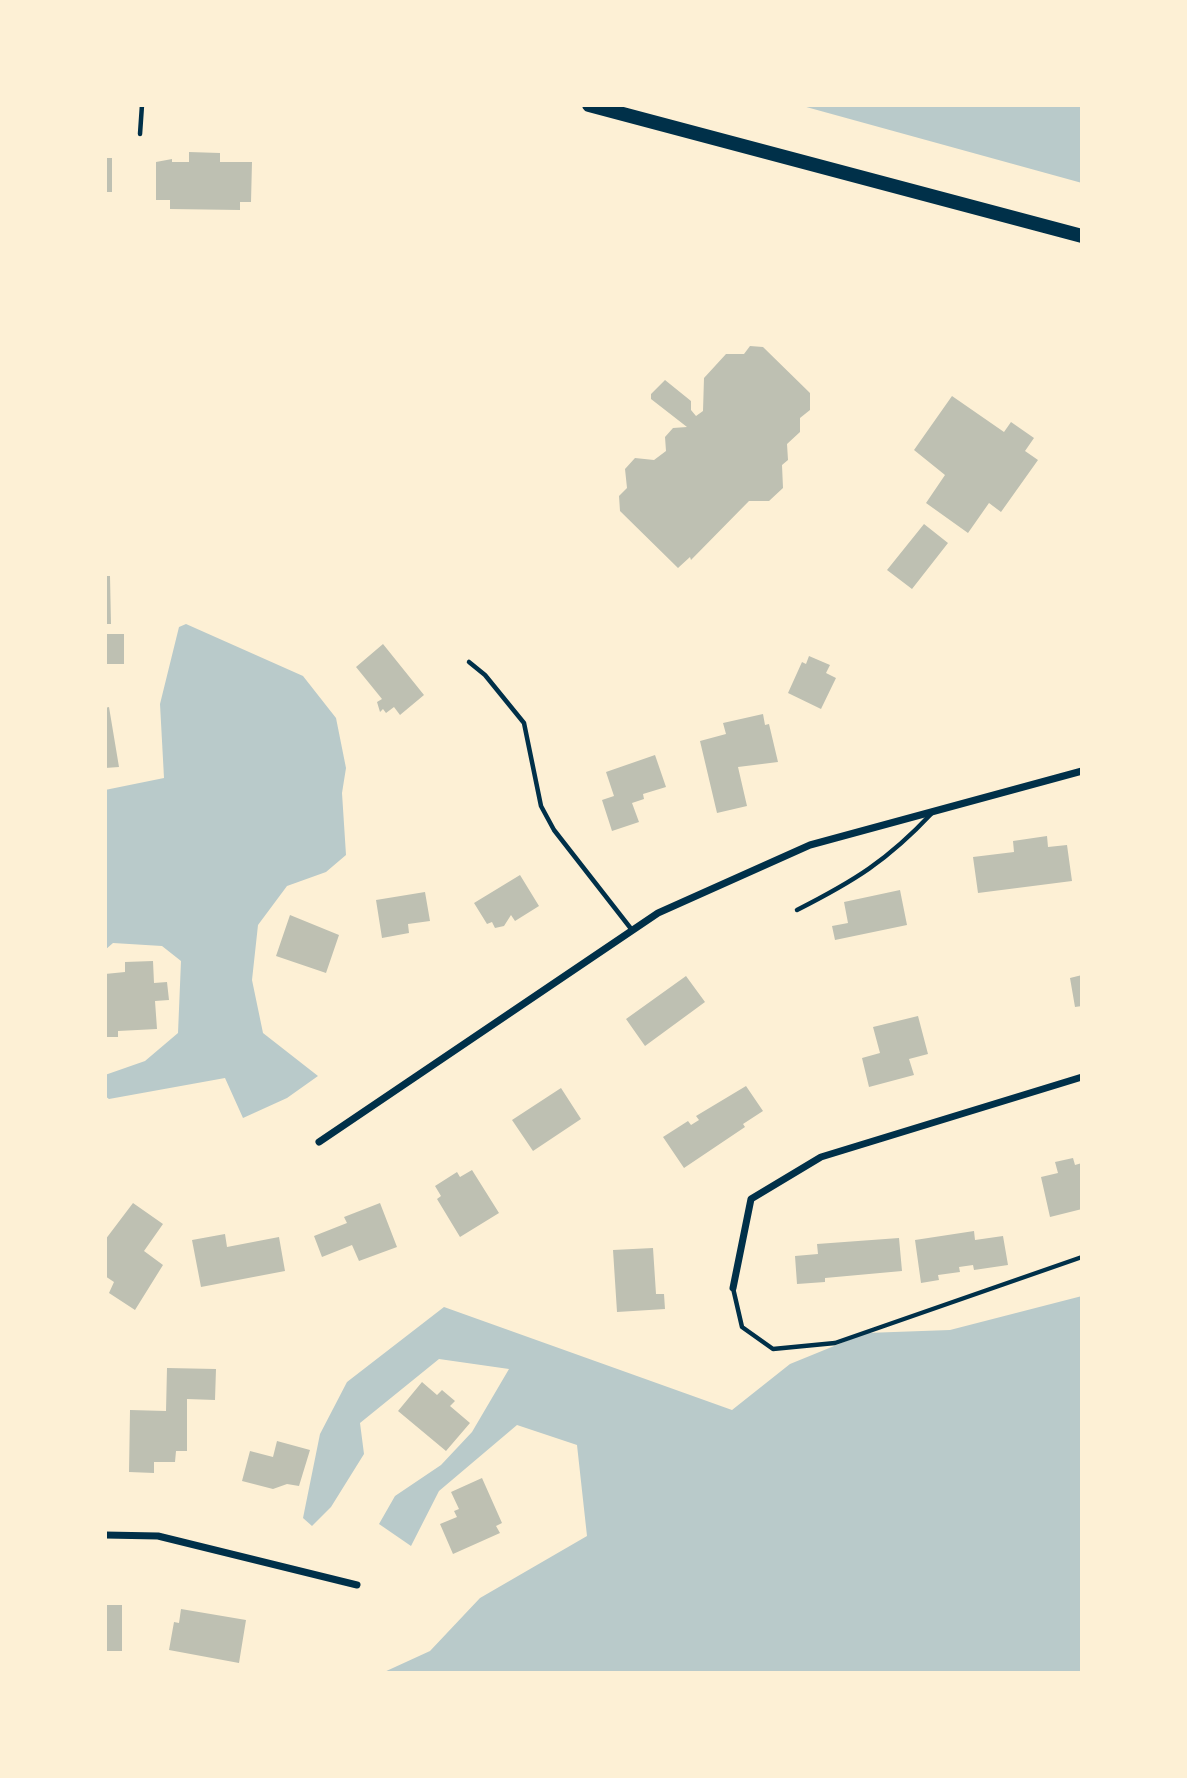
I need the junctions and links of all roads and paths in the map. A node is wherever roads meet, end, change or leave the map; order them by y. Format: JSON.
{"nodes":[{"id":1,"x":142,"y":105,"type":"edge"},
{"id":2,"x":589,"y":105,"type":"edge"},
{"id":3,"x":140,"y":134,"type":"dead end"},
{"id":4,"x":1082,"y":236,"type":"edge"},
{"id":5,"x":469,"y":662,"type":"dead end"},
{"id":6,"x":1082,"y":771,"type":"edge"},
{"id":7,"x":932,"y":813,"type":"junction"},
{"id":8,"x":797,"y":910,"type":"dead end"},
{"id":9,"x":632,"y":930,"type":"junction"},
{"id":10,"x":1082,"y":1077,"type":"edge"},
{"id":11,"x":319,"y":1142,"type":"dead end"},
{"id":12,"x":1082,"y":1257,"type":"edge"},
{"id":13,"x":733,"y":1288,"type":"joint"},
{"id":14,"x":105,"y":1535,"type":"edge"},
{"id":15,"x":357,"y":1585,"type":"dead end"}],
"edges":[{"from":1,"to":3,"type":"lane"},
{"from":2,"to":4,"type":"main road"},
{"from":5,"to":9,"type":"lane"},
{"from":6,"to":7,"type":"street"},
{"from":7,"to":8,"type":"lane"},
{"from":7,"to":9,"type":"street"},
{"from":9,"to":11,"type":"street"},
{"from":10,"to":13,"type":"street"},
{"from":12,"to":13,"type":"lane"},
{"from":14,"to":15,"type":"street"}]}
